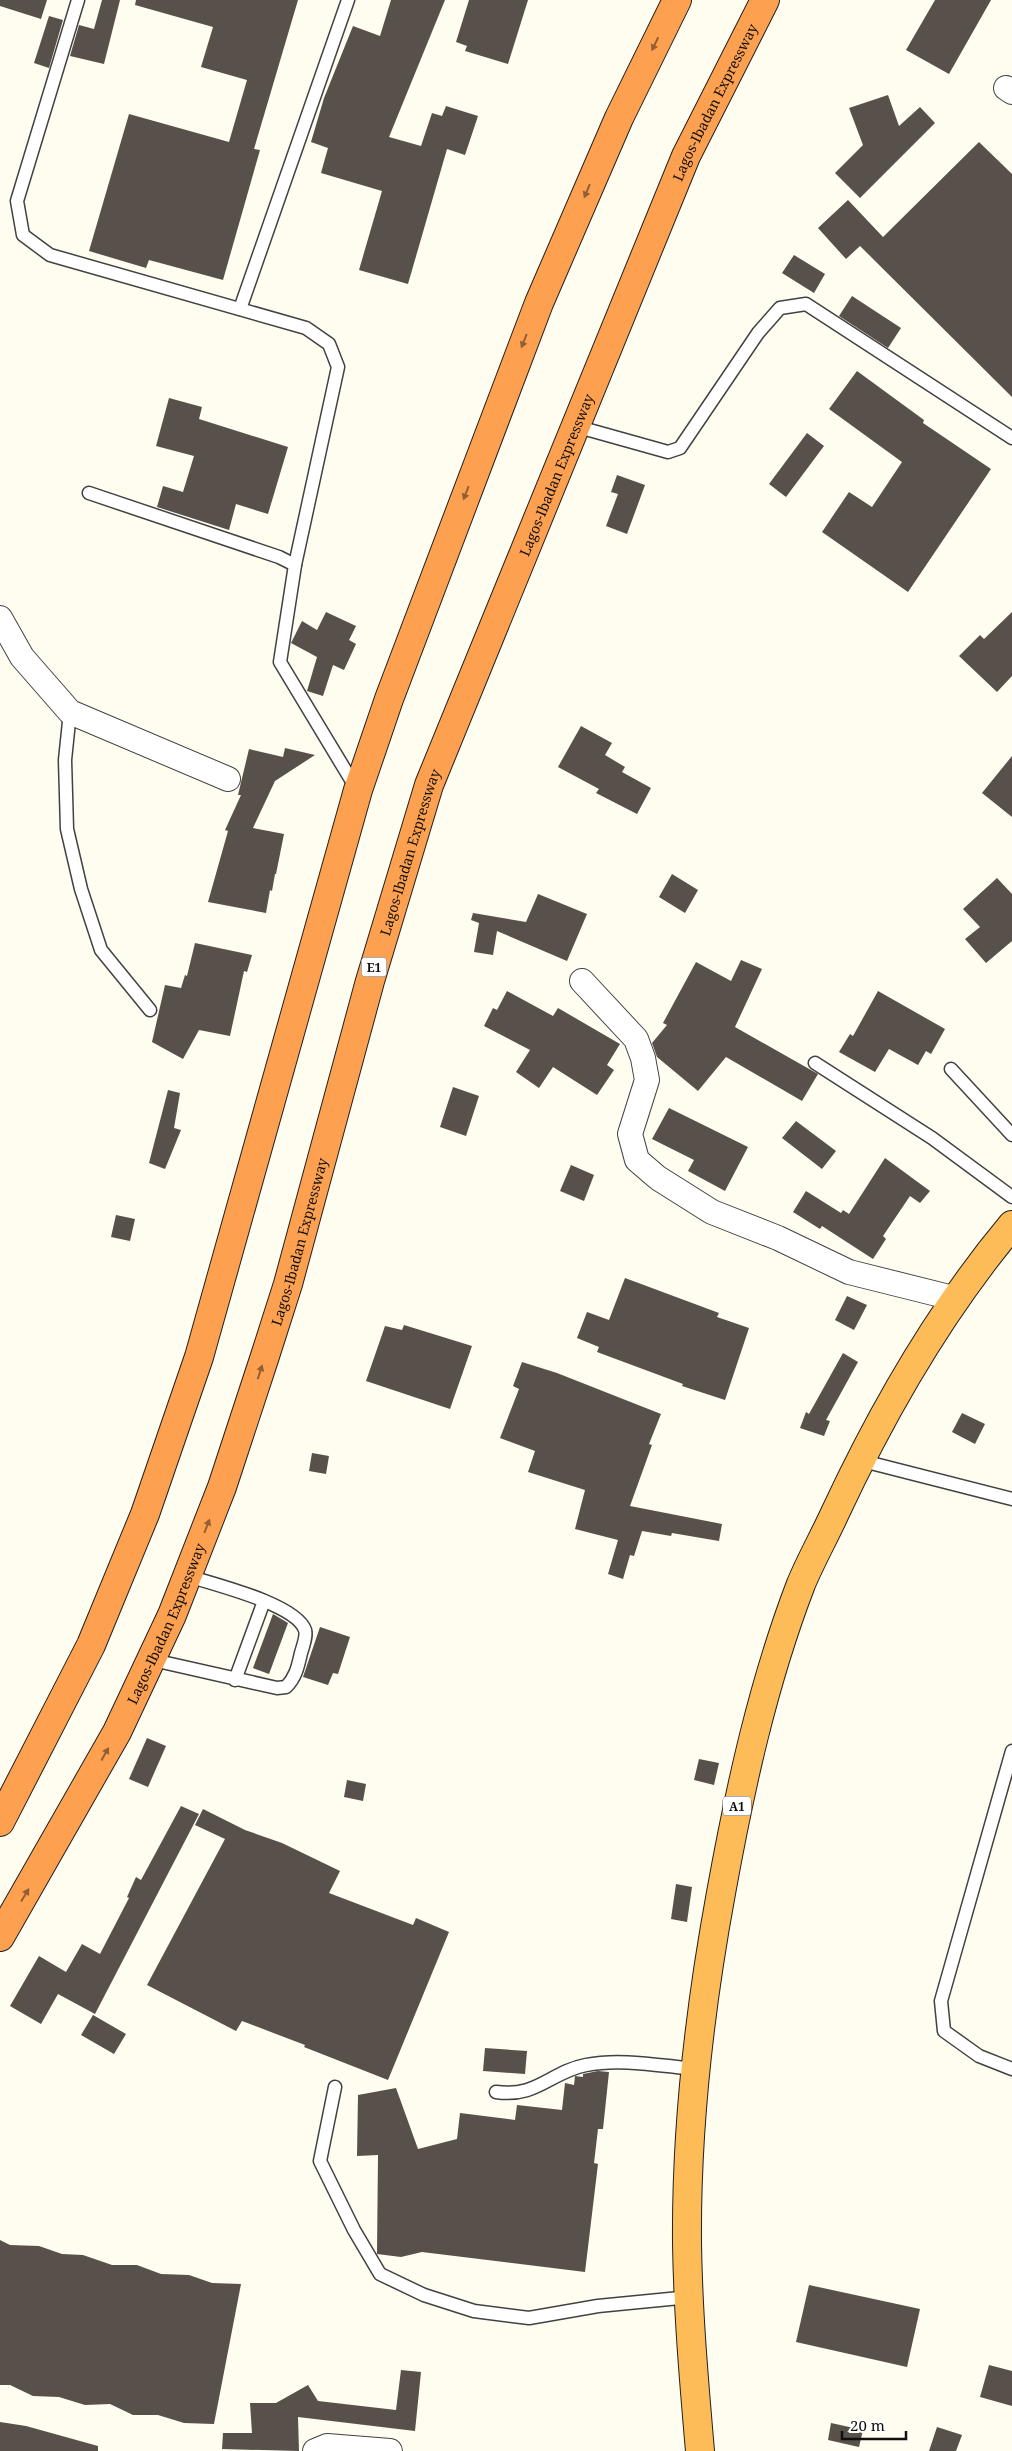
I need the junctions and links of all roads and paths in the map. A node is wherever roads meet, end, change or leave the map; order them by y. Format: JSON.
{"nodes":[{"id":1,"x":78,"y":0,"type":"edge"},
{"id":2,"x":348,"y":0,"type":"edge"},
{"id":3,"x":677,"y":0,"type":"edge"},
{"id":4,"x":765,"y":0,"type":"edge"},
{"id":5,"x":240,"y":309,"type":"junction"},
{"id":6,"x":575,"y":426,"type":"junction"},
{"id":7,"x":1012,"y":438,"type":"edge"},
{"id":8,"x":89,"y":493,"type":"dead end"},
{"id":9,"x":295,"y":564,"type":"junction"},
{"id":10,"x":0,"y":618,"type":"edge"},
{"id":11,"x":70,"y":712,"type":"junction"},
{"id":12,"x":228,"y":779,"type":"dead end"},
{"id":13,"x":358,"y":790,"type":"junction"},
{"id":14,"x":582,"y":981,"type":"dead end"},
{"id":15,"x":150,"y":1010,"type":"dead end"},
{"id":16,"x":815,"y":1063,"type":"dead end"},
{"id":17,"x":951,"y":1069,"type":"dead end"},
{"id":18,"x":1012,"y":1134,"type":"edge"},
{"id":19,"x":1012,"y":1197,"type":"edge"},
{"id":20,"x":1012,"y":1225,"type":"edge"},
{"id":21,"x":957,"y":1299,"type":"junction"},
{"id":22,"x":859,"y":1460,"type":"junction"},
{"id":23,"x":1012,"y":1499,"type":"edge"},
{"id":24,"x":188,"y":1576,"type":"junction"},
{"id":25,"x":264,"y":1601,"type":"junction"},
{"id":26,"x":153,"y":1660,"type":"junction"},
{"id":27,"x":235,"y":1680,"type":"junction"},
{"id":28,"x":1012,"y":1751,"type":"edge"},
{"id":29,"x":0,"y":1822,"type":"edge"},
{"id":30,"x":0,"y":1937,"type":"edge"},
{"id":31,"x":696,"y":2069,"type":"junction"},
{"id":32,"x":1012,"y":2069,"type":"edge"},
{"id":33,"x":335,"y":2087,"type":"dead end"},
{"id":34,"x":496,"y":2092,"type":"dead end"},
{"id":35,"x":690,"y":2297,"type":"junction"},
{"id":36,"x":315,"y":2451,"type":"edge"},
{"id":37,"x":390,"y":2451,"type":"edge"},
{"id":38,"x":700,"y":2451,"type":"edge"}],
"edges":[{"from":1,"to":5,"type":"lane"},
{"from":2,"to":5,"type":"lane"},
{"from":3,"to":13,"type":"highway","one_way":true},
{"from":4,"to":6,"type":"highway","name":"Lagos-Ibadan Expressway","number":"E1"},
{"from":5,"to":9,"type":"lane"},
{"from":6,"to":7,"type":"lane"},
{"from":24,"to":6,"type":"highway","name":"Lagos-Ibadan Expressway","number":"E1","one_way":true},
{"from":8,"to":9,"type":"lane"},
{"from":9,"to":13,"type":"lane"},
{"from":10,"to":11,"type":"street"},
{"from":11,"to":12,"type":"street"},
{"from":11,"to":15,"type":"lane"},
{"from":13,"to":29,"type":"highway"},
{"from":14,"to":21,"type":"street"},
{"from":16,"to":19,"type":"lane"},
{"from":17,"to":18,"type":"lane"},
{"from":20,"to":21,"type":"highway","number":"A1"},
{"from":21,"to":22,"type":"highway","number":"A1"},
{"from":22,"to":23,"type":"lane"},
{"from":22,"to":31,"type":"highway","number":"A1"},
{"from":24,"to":25,"type":"lane"},
{"from":24,"to":26,"type":"highway","name":"Lagos-Ibadan Expressway","number":"E1"},
{"from":25,"to":27,"type":"lane"},
{"from":25,"to":27,"type":"lane"},
{"from":26,"to":27,"type":"lane"},
{"from":30,"to":26,"type":"highway","name":"Lagos-Ibadan Expressway","number":"E1","one_way":true},
{"from":28,"to":32,"type":"lane"},
{"from":31,"to":34,"type":"lane"},
{"from":31,"to":35,"type":"highway","number":"A1"},
{"from":33,"to":35,"type":"lane"},
{"from":35,"to":38,"type":"highway","number":"A1"},
{"from":36,"to":37,"type":"street"}]}
